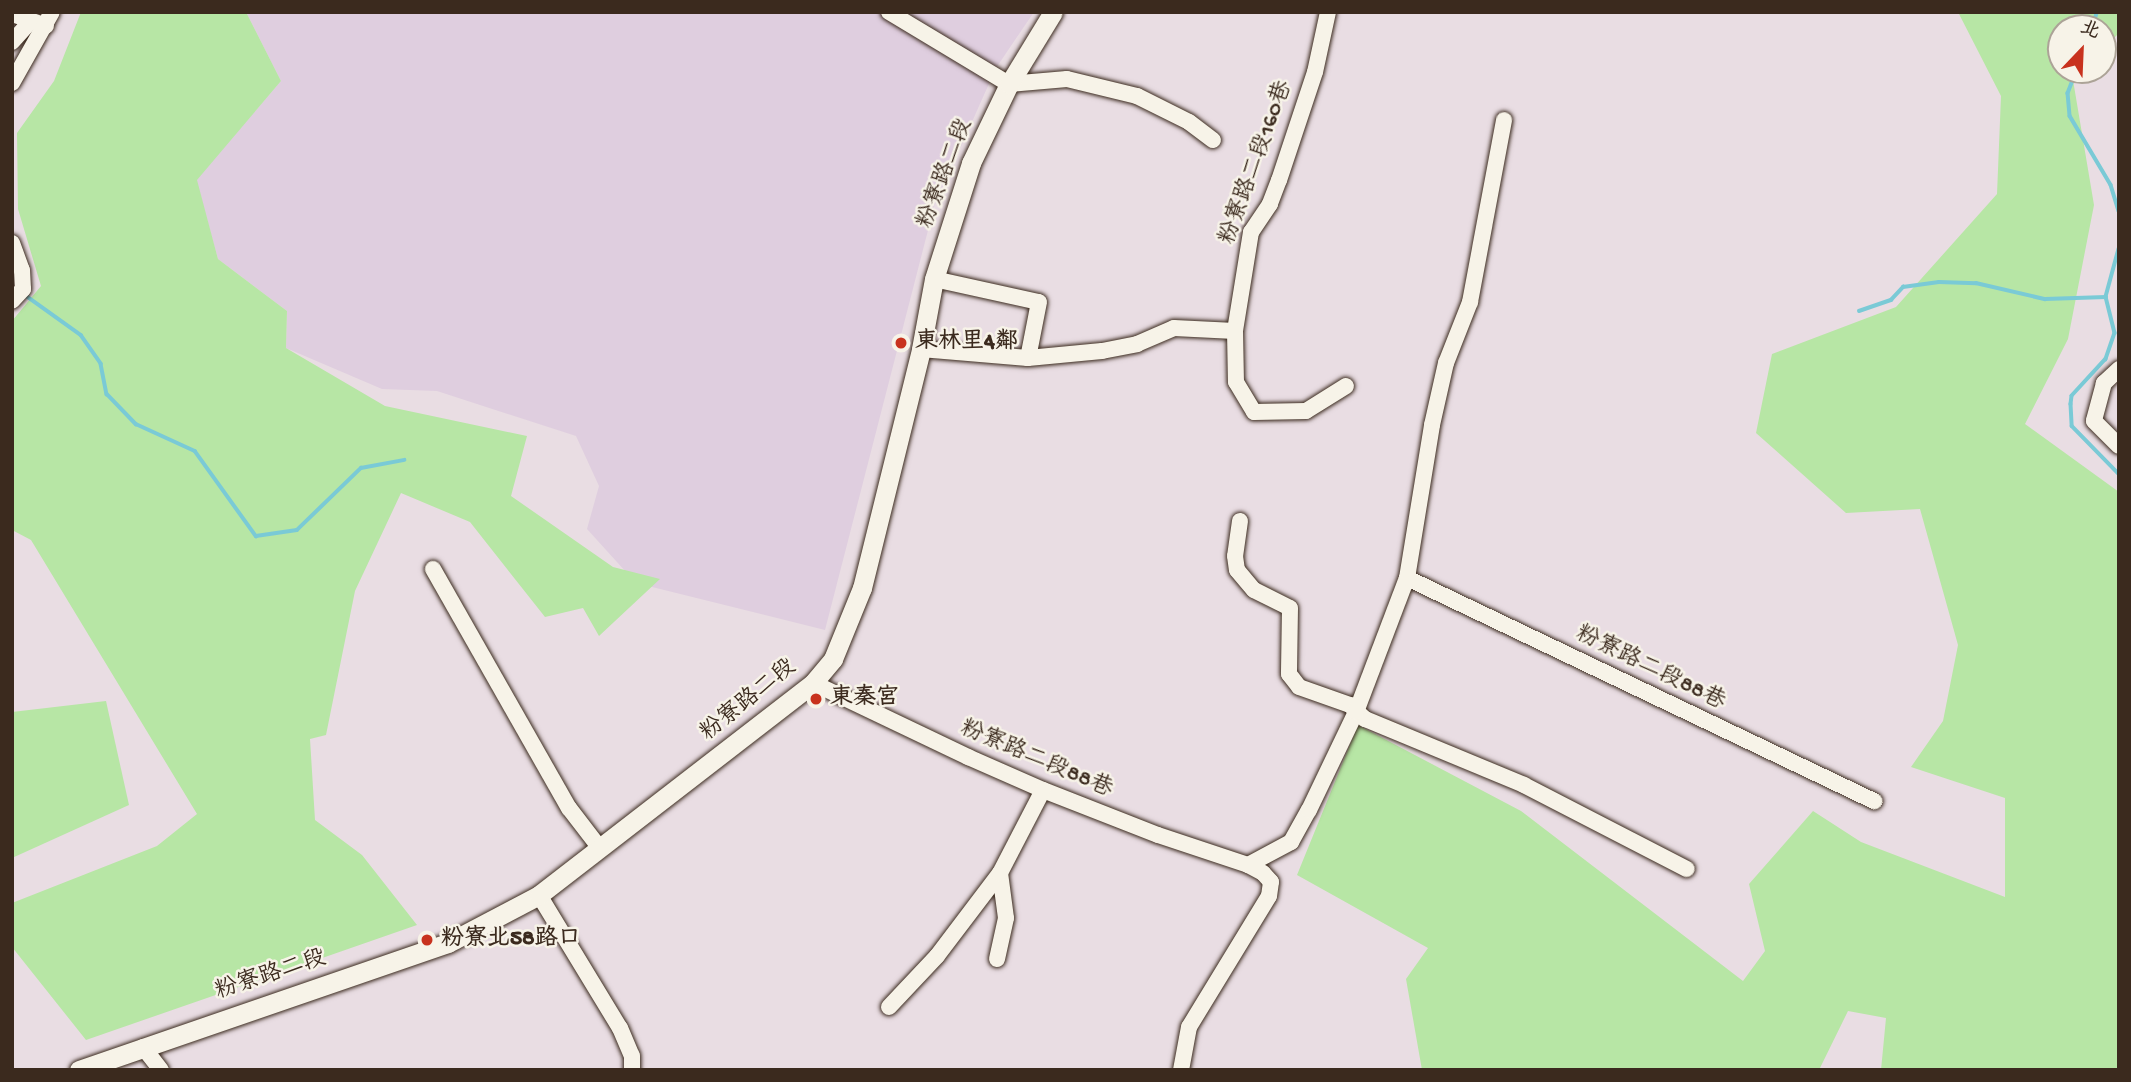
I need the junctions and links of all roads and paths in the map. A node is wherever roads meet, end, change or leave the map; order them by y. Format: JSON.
{"nodes":[{"id":1,"x":888,"y":12,"type":"edge"},
{"id":2,"x":1053,"y":12,"type":"edge"},
{"id":3,"x":1328,"y":12,"type":"edge"},
{"id":4,"x":12,"y":14,"type":"edge"},
{"id":5,"x":43,"y":20,"type":"edge"},
{"id":6,"x":12,"y":42,"type":"edge"},
{"id":7,"x":12,"y":83,"type":"edge"},
{"id":8,"x":1009,"y":84,"type":"junction"},
{"id":9,"x":1504,"y":120,"type":"dead end"},
{"id":10,"x":1213,"y":140,"type":"dead end"},
{"id":11,"x":12,"y":243,"type":"edge"},
{"id":12,"x":934,"y":279,"type":"junction"},
{"id":13,"x":17,"y":297,"type":"edge"},
{"id":14,"x":1235,"y":331,"type":"junction"},
{"id":15,"x":921,"y":349,"type":"junction"},
{"id":16,"x":1028,"y":358,"type":"junction"},
{"id":17,"x":2119,"y":369,"type":"edge"},
{"id":18,"x":1346,"y":386,"type":"dead end"},
{"id":19,"x":2119,"y":446,"type":"edge"},
{"id":20,"x":1240,"y":521,"type":"dead end"},
{"id":21,"x":433,"y":569,"type":"dead end"},
{"id":22,"x":1407,"y":578,"type":"junction"},
{"id":23,"x":813,"y":683,"type":"junction"},
{"id":24,"x":1356,"y":712,"type":"junction"},
{"id":25,"x":1043,"y":790,"type":"junction"},
{"id":26,"x":1874,"y":801,"type":"dead end"},
{"id":27,"x":598,"y":847,"type":"junction"},
{"id":28,"x":1248,"y":865,"type":"junction"},
{"id":29,"x":1687,"y":869,"type":"dead end"},
{"id":30,"x":1000,"y":873,"type":"junction"},
{"id":31,"x":539,"y":895,"type":"junction"},
{"id":32,"x":997,"y":959,"type":"dead end"},
{"id":33,"x":890,"y":1007,"type":"dead end"},
{"id":34,"x":143,"y":1046,"type":"junction"},
{"id":35,"x":79,"y":1070,"type":"edge"},
{"id":36,"x":161,"y":1070,"type":"edge"},
{"id":37,"x":632,"y":1070,"type":"edge"},
{"id":38,"x":1181,"y":1070,"type":"edge"}],
"edges":[{"from":1,"to":8,"type":"street"},
{"from":2,"to":8,"type":"main road","name":"粉寮路二段"},
{"from":3,"to":14,"type":"street","name":"粉寮路二段160巷"},
{"from":4,"to":5,"type":"street"},
{"from":5,"to":6,"type":"street"},
{"from":5,"to":7,"type":"street"},
{"from":8,"to":10,"type":"street"},
{"from":8,"to":12,"type":"main road","name":"粉寮路二段"},
{"from":9,"to":22,"type":"street"},
{"from":11,"to":13,"type":"street"},
{"from":12,"to":15,"type":"main road","name":"粉寮路二段"},
{"from":12,"to":16,"type":"street"},
{"from":14,"to":16,"type":"street"},
{"from":14,"to":18,"type":"street","name":"粉寮路二段160巷"},
{"from":15,"to":16,"type":"street"},
{"from":15,"to":23,"type":"main road","name":"粉寮路二段"},
{"from":17,"to":19,"type":"street"},
{"from":20,"to":24,"type":"street"},
{"from":21,"to":27,"type":"street"},
{"from":22,"to":24,"type":"street"},
{"from":22,"to":26,"type":"street","name":"粉寮路二段88巷"},
{"from":23,"to":25,"type":"street","name":"粉寮路二段88巷"},
{"from":23,"to":27,"type":"main road","name":"粉寮路二段"},
{"from":24,"to":28,"type":"street"},
{"from":24,"to":29,"type":"street"},
{"from":25,"to":28,"type":"street","name":"粉寮路二段88巷"},
{"from":25,"to":30,"type":"street"},
{"from":27,"to":31,"type":"main road","name":"粉寮路二段"},
{"from":28,"to":38,"type":"street","name":"粉寮路二段88巷"},
{"from":30,"to":32,"type":"street"},
{"from":30,"to":33,"type":"street"},
{"from":31,"to":34,"type":"main road","name":"粉寮路二段"},
{"from":31,"to":37,"type":"street"},
{"from":34,"to":35,"type":"main road","name":"粉寮路二段"},
{"from":34,"to":36,"type":"street"}]}
